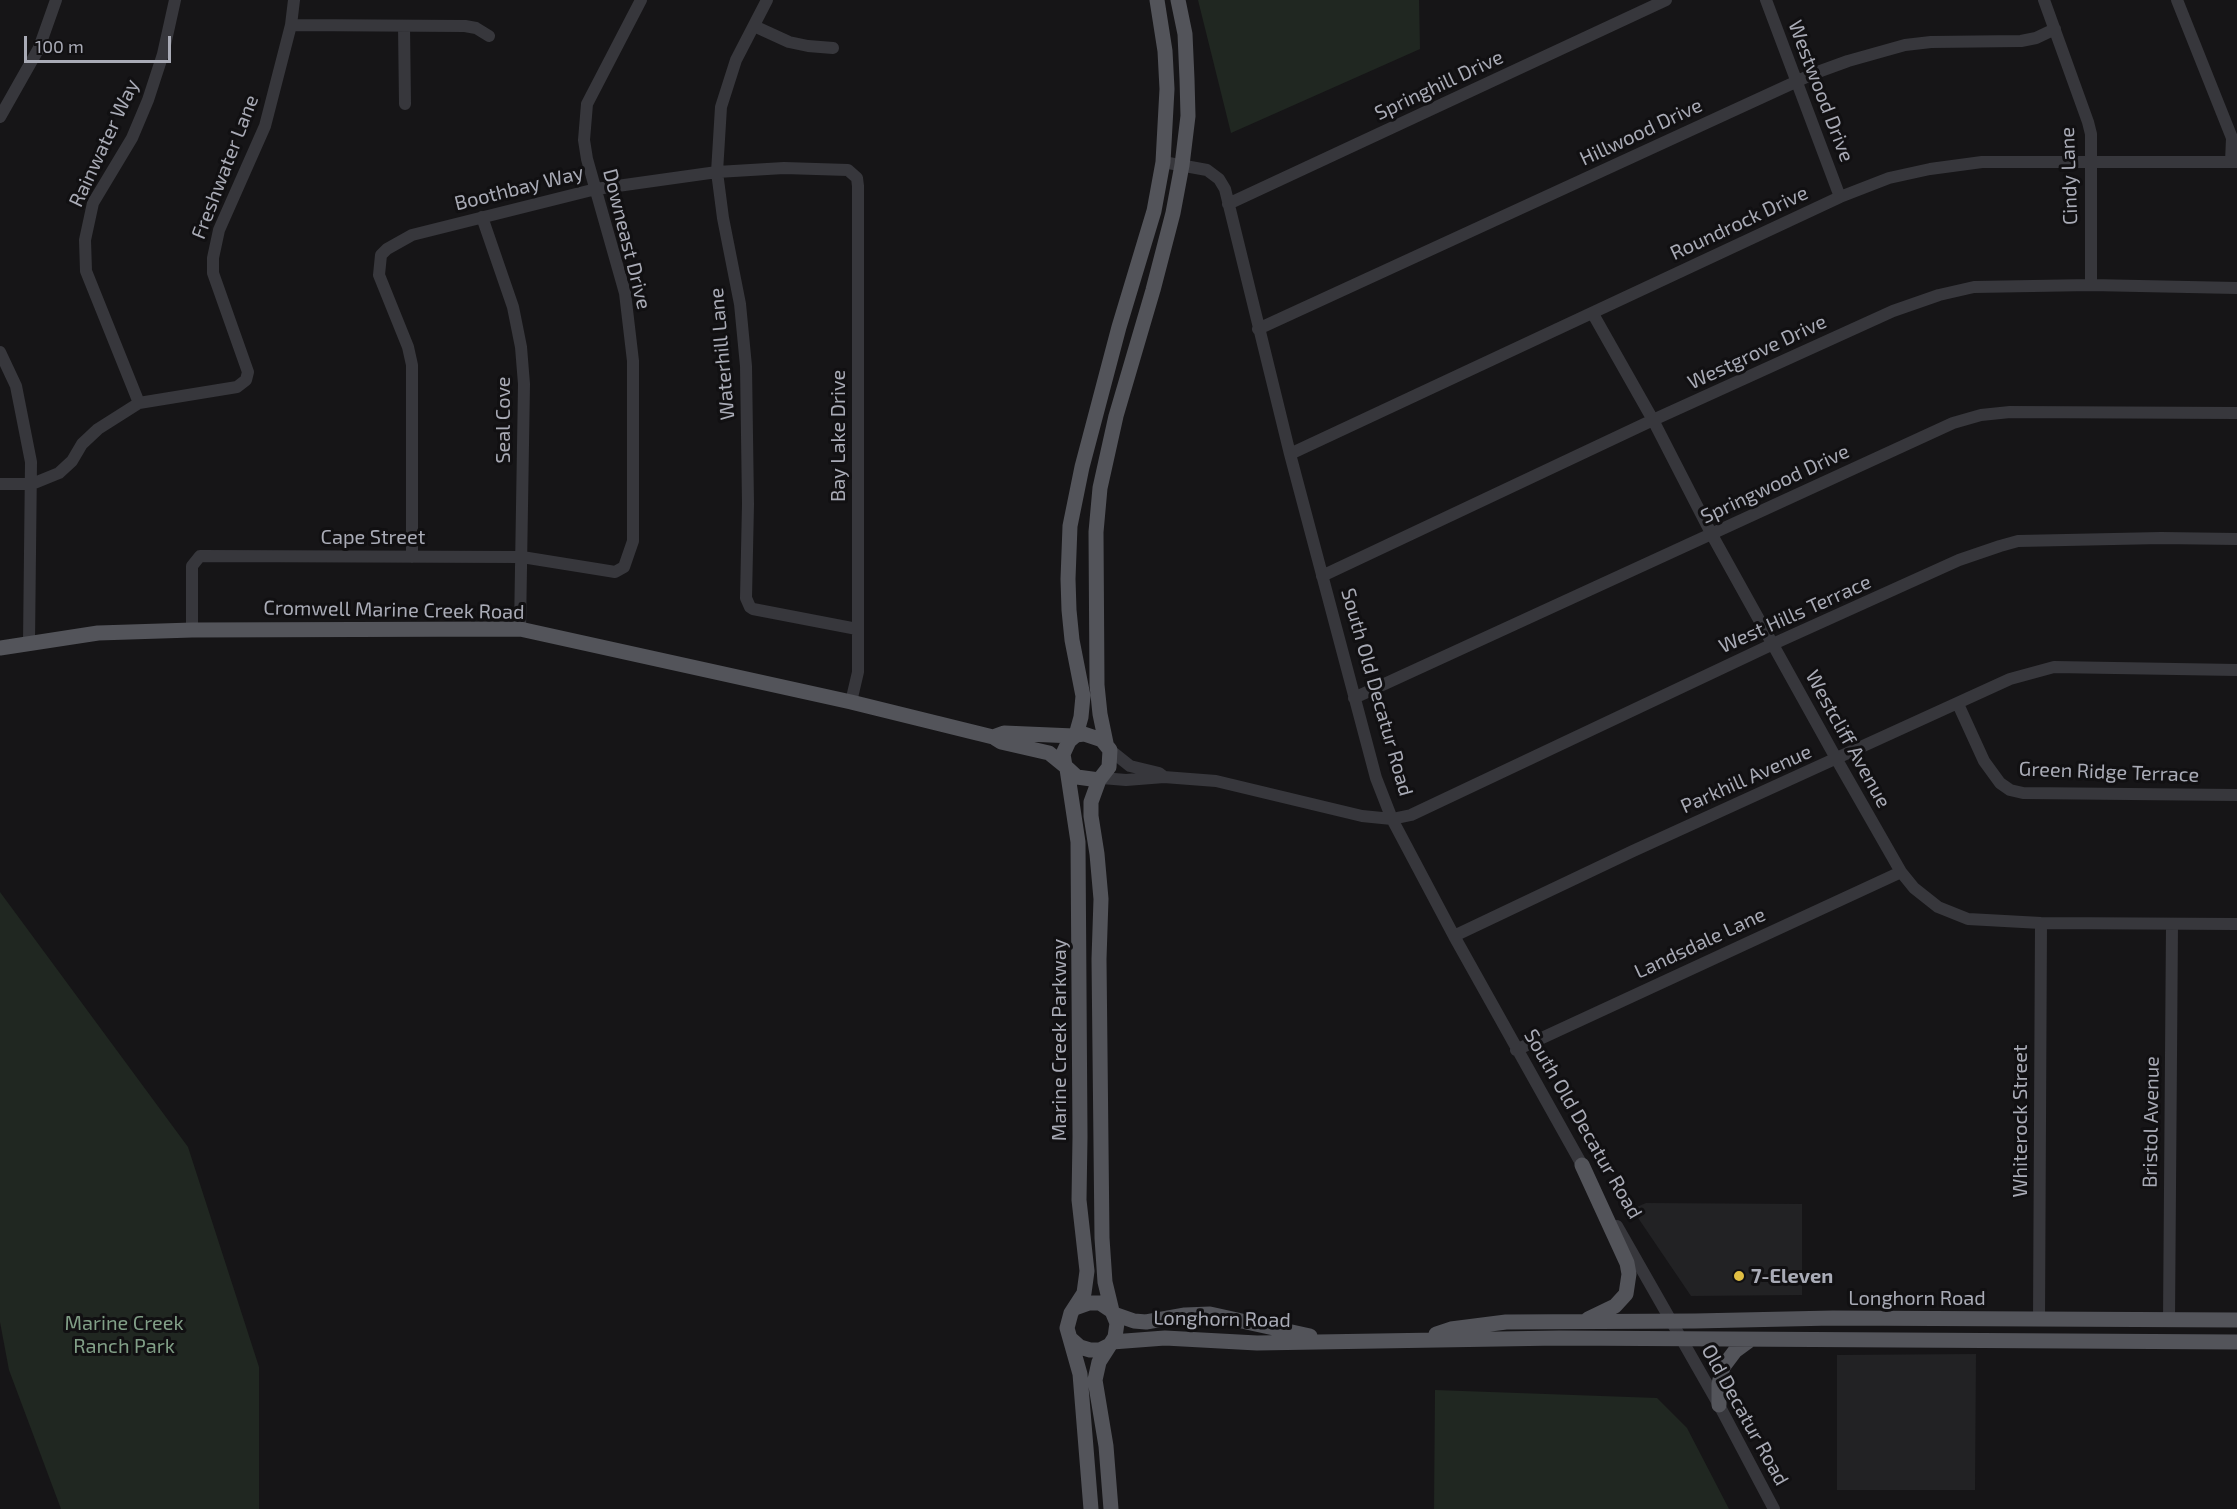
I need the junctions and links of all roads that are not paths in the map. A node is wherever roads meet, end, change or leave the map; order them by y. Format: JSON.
{"nodes":[{"id":1,"x":56,"y":0,"type":"edge"},
{"id":2,"x":175,"y":0,"type":"edge"},
{"id":3,"x":294,"y":0,"type":"edge"},
{"id":4,"x":641,"y":0,"type":"edge"},
{"id":5,"x":767,"y":0,"type":"edge"},
{"id":6,"x":1157,"y":0,"type":"edge"},
{"id":7,"x":1178,"y":0,"type":"edge"},
{"id":8,"x":1666,"y":0,"type":"edge"},
{"id":9,"x":1766,"y":0,"type":"edge"},
{"id":10,"x":2044,"y":0,"type":"edge"},
{"id":11,"x":2177,"y":0,"type":"edge"},
{"id":12,"x":291,"y":26,"type":"junction"},
{"id":13,"x":404,"y":26,"type":"junction"},
{"id":14,"x":754,"y":26,"type":"junction"},
{"id":15,"x":2055,"y":29,"type":"junction"},
{"id":16,"x":489,"y":36,"type":"dead end"},
{"id":17,"x":833,"y":48,"type":"dead end"},
{"id":18,"x":1796,"y":82,"type":"junction"},
{"id":19,"x":405,"y":104,"type":"dead end"},
{"id":20,"x":0,"y":117,"type":"edge"},
{"id":21,"x":2092,"y":160,"type":"junction"},
{"id":22,"x":1163,"y":162,"type":"junction"},
{"id":23,"x":2234,"y":162,"type":"edge"},
{"id":24,"x":1182,"y":165,"type":"junction"},
{"id":25,"x":717,"y":172,"type":"junction"},
{"id":26,"x":851,"y":172,"type":"joint"},
{"id":27,"x":596,"y":189,"type":"junction"},
{"id":28,"x":1840,"y":197,"type":"junction"},
{"id":29,"x":1228,"y":204,"type":"junction"},
{"id":30,"x":482,"y":217,"type":"junction"},
{"id":31,"x":2091,"y":285,"type":"junction"},
{"id":32,"x":2237,"y":288,"type":"edge"},
{"id":33,"x":1593,"y":314,"type":"junction"},
{"id":34,"x":1258,"y":329,"type":"junction"},
{"id":35,"x":0,"y":352,"type":"edge"},
{"id":36,"x":139,"y":403,"type":"junction"},
{"id":37,"x":2237,"y":413,"type":"edge"},
{"id":38,"x":1653,"y":420,"type":"junction"},
{"id":39,"x":1290,"y":454,"type":"junction"},
{"id":40,"x":1082,"y":467,"type":"junction"},
{"id":41,"x":1103,"y":473,"type":"junction"},
{"id":42,"x":0,"y":484,"type":"edge"},
{"id":43,"x":32,"y":484,"type":"junction"},
{"id":44,"x":1712,"y":535,"type":"junction"},
{"id":45,"x":2237,"y":539,"type":"edge"},
{"id":46,"x":412,"y":557,"type":"junction"},
{"id":47,"x":522,"y":557,"type":"junction"},
{"id":48,"x":620,"y":570,"type":"joint"},
{"id":49,"x":1322,"y":576,"type":"junction"},
{"id":50,"x":520,"y":629,"type":"junction"},
{"id":51,"x":857,"y":629,"type":"junction"},
{"id":52,"x":192,"y":630,"type":"junction"},
{"id":53,"x":29,"y":643,"type":"junction"},
{"id":54,"x":1773,"y":644,"type":"junction"},
{"id":55,"x":0,"y":648,"type":"edge"},
{"id":56,"x":2237,"y":670,"type":"edge"},
{"id":57,"x":1354,"y":698,"type":"junction"},
{"id":58,"x":851,"y":702,"type":"junction"},
{"id":59,"x":1958,"y":704,"type":"junction"},
{"id":60,"x":993,"y":736,"type":"junction"},
{"id":61,"x":1075,"y":736,"type":"junction"},
{"id":62,"x":1108,"y":746,"type":"junction"},
{"id":63,"x":1837,"y":760,"type":"junction"},
{"id":64,"x":1066,"y":768,"type":"junction"},
{"id":65,"x":1164,"y":777,"type":"junction"},
{"id":66,"x":1101,"y":779,"type":"junction"},
{"id":67,"x":2237,"y":795,"type":"edge"},
{"id":68,"x":1392,"y":819,"type":"junction"},
{"id":69,"x":1901,"y":872,"type":"junction"},
{"id":70,"x":2041,"y":923,"type":"junction"},
{"id":71,"x":2172,"y":924,"type":"junction"},
{"id":72,"x":2237,"y":924,"type":"edge"},
{"id":73,"x":1454,"y":936,"type":"junction"},
{"id":74,"x":1516,"y":1050,"type":"junction"},
{"id":75,"x":1581,"y":1165,"type":"junction"},
{"id":76,"x":1075,"y":1308,"type":"junction"},
{"id":77,"x":1113,"y":1313,"type":"junction"},
{"id":78,"x":1954,"y":1319,"type":"junction"},
{"id":79,"x":2039,"y":1319,"type":"junction"},
{"id":80,"x":2169,"y":1320,"type":"junction"},
{"id":81,"x":2237,"y":1320,"type":"edge"},
{"id":82,"x":1583,"y":1321,"type":"junction"},
{"id":83,"x":1671,"y":1321,"type":"junction"},
{"id":84,"x":1071,"y":1339,"type":"junction"},
{"id":85,"x":1681,"y":1339,"type":"junction"},
{"id":86,"x":1331,"y":1340,"type":"junction"},
{"id":87,"x":1419,"y":1340,"type":"junction"},
{"id":88,"x":1750,"y":1340,"type":"junction"},
{"id":89,"x":1954,"y":1340,"type":"junction"},
{"id":90,"x":2169,"y":1341,"type":"junction"},
{"id":91,"x":2237,"y":1342,"type":"edge"},
{"id":92,"x":1111,"y":1343,"type":"junction"},
{"id":93,"x":1719,"y":1405,"type":"junction"},
{"id":94,"x":1091,"y":1509,"type":"edge"},
{"id":95,"x":1111,"y":1509,"type":"edge"},
{"id":96,"x":1774,"y":1509,"type":"edge"}],
"edges":[{"from":1,"to":20,"type":"street"},
{"from":2,"to":36,"type":"street","name":"Rainwater Way"},
{"from":3,"to":12,"type":"street","name":"Freshwater Lane"},
{"from":4,"to":27,"type":"street","name":"Downeast Drive"},
{"from":5,"to":14,"type":"street","name":"Waterhill Lane"},
{"from":6,"to":22,"type":"main road"},
{"from":7,"to":24,"type":"main road"},
{"from":8,"to":29,"type":"street","name":"Springhill Drive"},
{"from":9,"to":18,"type":"street","name":"Westwood Drive"},
{"from":10,"to":15,"type":"street","name":"Cindy Lane"},
{"from":11,"to":23,"type":"street"},
{"from":12,"to":13,"type":"street"},
{"from":12,"to":36,"type":"street","name":"Freshwater Lane"},
{"from":13,"to":16,"type":"street"},
{"from":13,"to":19,"type":"street"},
{"from":14,"to":17,"type":"street"},
{"from":14,"to":25,"type":"street","name":"Waterhill Lane"},
{"from":15,"to":18,"type":"street","name":"Hillwood Drive"},
{"from":15,"to":21,"type":"street","name":"Cindy Lane"},
{"from":18,"to":28,"type":"street","name":"Westwood Drive"},
{"from":18,"to":34,"type":"street","name":"Hillwood Drive"},
{"from":21,"to":23,"type":"street","name":"Roundrock Drive"},
{"from":21,"to":28,"type":"street","name":"Roundrock Drive"},
{"from":21,"to":31,"type":"street","name":"Cindy Lane"},
{"from":22,"to":24,"type":"street"},
{"from":22,"to":40,"type":"main road"},
{"from":24,"to":29,"type":"street","name":"South Old Decatur Road"},
{"from":24,"to":41,"type":"main road"},
{"from":25,"to":26,"type":"street","name":"Boothbay Way"},
{"from":25,"to":27,"type":"street","name":"Boothbay Way"},
{"from":25,"to":51,"type":"street","name":"Waterhill Lane"},
{"from":26,"to":51,"type":"street","name":"Bay Lake Drive"},
{"from":27,"to":30,"type":"street","name":"Boothbay Way"},
{"from":27,"to":48,"type":"street","name":"Downeast Drive"},
{"from":28,"to":33,"type":"street","name":"Roundrock Drive"},
{"from":29,"to":34,"type":"street","name":"South Old Decatur Road"},
{"from":30,"to":46,"type":"street","name":"Boothbay Way"},
{"from":30,"to":47,"type":"street","name":"Seal Cove"},
{"from":31,"to":32,"type":"street","name":"Westgrove Drive"},
{"from":31,"to":38,"type":"street","name":"Westgrove Drive"},
{"from":33,"to":38,"type":"street","name":"Westcliff Avenue"},
{"from":33,"to":39,"type":"street","name":"Roundrock Drive"},
{"from":34,"to":39,"type":"street","name":"South Old Decatur Road"},
{"from":35,"to":43,"type":"street"},
{"from":36,"to":43,"type":"street"},
{"from":37,"to":44,"type":"street","name":"Springwood Drive"},
{"from":38,"to":44,"type":"street","name":"Westcliff Avenue"},
{"from":38,"to":49,"type":"street","name":"Westgrove Drive"},
{"from":39,"to":49,"type":"street","name":"South Old Decatur Road"},
{"from":40,"to":41,"type":"main road"},
{"from":40,"to":61,"type":"main road"},
{"from":41,"to":62,"type":"main road"},
{"from":42,"to":43,"type":"street"},
{"from":43,"to":53,"type":"street"},
{"from":44,"to":54,"type":"street","name":"Westcliff Avenue"},
{"from":44,"to":57,"type":"street","name":"Springwood Drive"},
{"from":45,"to":54,"type":"street","name":"West Hills Terrace"},
{"from":46,"to":47,"type":"street","name":"Cape Street"},
{"from":46,"to":52,"type":"street","name":"Cape Street"},
{"from":47,"to":48,"type":"street","name":"Cape Street"},
{"from":47,"to":50,"type":"street","name":"Seal Cove"},
{"from":49,"to":57,"type":"street","name":"South Old Decatur Road"},
{"from":50,"to":52,"type":"main road","name":"Cromwell Marine Creek Road"},
{"from":50,"to":58,"type":"main road","name":"Cromwell Marine Creek Road"},
{"from":51,"to":58,"type":"street","name":"Bay Lake Drive"},
{"from":52,"to":53,"type":"main road","name":"Cromwell Marine Creek Road"},
{"from":53,"to":55,"type":"main road","name":"Cromwell Marine Creek Road"},
{"from":54,"to":63,"type":"street","name":"Westcliff Avenue"},
{"from":54,"to":68,"type":"street","name":"West Hills Terrace"},
{"from":56,"to":59,"type":"street","name":"Parkhill Avenue"},
{"from":57,"to":68,"type":"street","name":"South Old Decatur Road"},
{"from":58,"to":60,"type":"main road","name":"Cromwell Marine Creek Road"},
{"from":59,"to":63,"type":"street","name":"Parkhill Avenue"},
{"from":59,"to":67,"type":"street","name":"Green Ridge Terrace"},
{"from":60,"to":61,"type":"main road","name":"Cromwell Marine Creek Road"},
{"from":60,"to":64,"type":"main road","name":"Cromwell Marine Creek Road"},
{"from":61,"to":62,"type":"main road"},
{"from":61,"to":64,"type":"main road"},
{"from":62,"to":65,"type":"street"},
{"from":62,"to":66,"type":"main road"},
{"from":63,"to":69,"type":"street","name":"Westcliff Avenue"},
{"from":63,"to":73,"type":"street","name":"Parkhill Avenue"},
{"from":64,"to":66,"type":"main road"},
{"from":64,"to":76,"type":"main road","name":"Marine Creek Parkway"},
{"from":65,"to":66,"type":"street"},
{"from":65,"to":68,"type":"street"},
{"from":66,"to":77,"type":"main road","name":"Marine Creek Parkway"},
{"from":68,"to":73,"type":"street","name":"South Old Decatur Road"},
{"from":69,"to":70,"type":"street","name":"Westcliff Avenue"},
{"from":69,"to":74,"type":"street","name":"Landsdale Lane"},
{"from":70,"to":71,"type":"street","name":"Westcliff Avenue"},
{"from":70,"to":79,"type":"street","name":"Whiterock Street"},
{"from":71,"to":72,"type":"street","name":"Westcliff Avenue"},
{"from":71,"to":80,"type":"street","name":"Bristol Avenue"},
{"from":73,"to":74,"type":"street","name":"South Old Decatur Road"},
{"from":74,"to":75,"type":"street","name":"South Old Decatur Road"},
{"from":75,"to":82,"type":"main road"},
{"from":75,"to":83,"type":"street","name":"South Old Decatur Road"},
{"from":76,"to":77,"type":"main road"},
{"from":76,"to":84,"type":"main road"},
{"from":77,"to":86,"type":"main road","name":"Longhorn Road"},
{"from":77,"to":92,"type":"main road"},
{"from":78,"to":79,"type":"main road","name":"Longhorn Road"},
{"from":78,"to":83,"type":"main road","name":"Longhorn Road"},
{"from":78,"to":89,"type":"main road"},
{"from":79,"to":80,"type":"main road","name":"Longhorn Road"},
{"from":80,"to":81,"type":"main road","name":"Longhorn Road"},
{"from":80,"to":90,"type":"main road"},
{"from":82,"to":83,"type":"main road","name":"Longhorn Road"},
{"from":82,"to":87,"type":"main road","name":"Longhorn Road"},
{"from":83,"to":85,"type":"street","name":"South Old Decatur Road"},
{"from":84,"to":92,"type":"main road"},
{"from":84,"to":94,"type":"main road"},
{"from":85,"to":87,"type":"main road","name":"Longhorn Road"},
{"from":85,"to":88,"type":"main road","name":"Longhorn Road"},
{"from":85,"to":93,"type":"street","name":"Old Decatur Road"},
{"from":86,"to":87,"type":"main road","name":"Longhorn Road"},
{"from":86,"to":92,"type":"main road","name":"Longhorn Road"},
{"from":88,"to":89,"type":"main road","name":"Longhorn Road"},
{"from":88,"to":93,"type":"main road"},
{"from":89,"to":90,"type":"main road","name":"Longhorn Road"},
{"from":90,"to":91,"type":"main road","name":"Longhorn Road"},
{"from":92,"to":95,"type":"main road"},
{"from":93,"to":96,"type":"street","name":"Old Decatur Road"}]}
